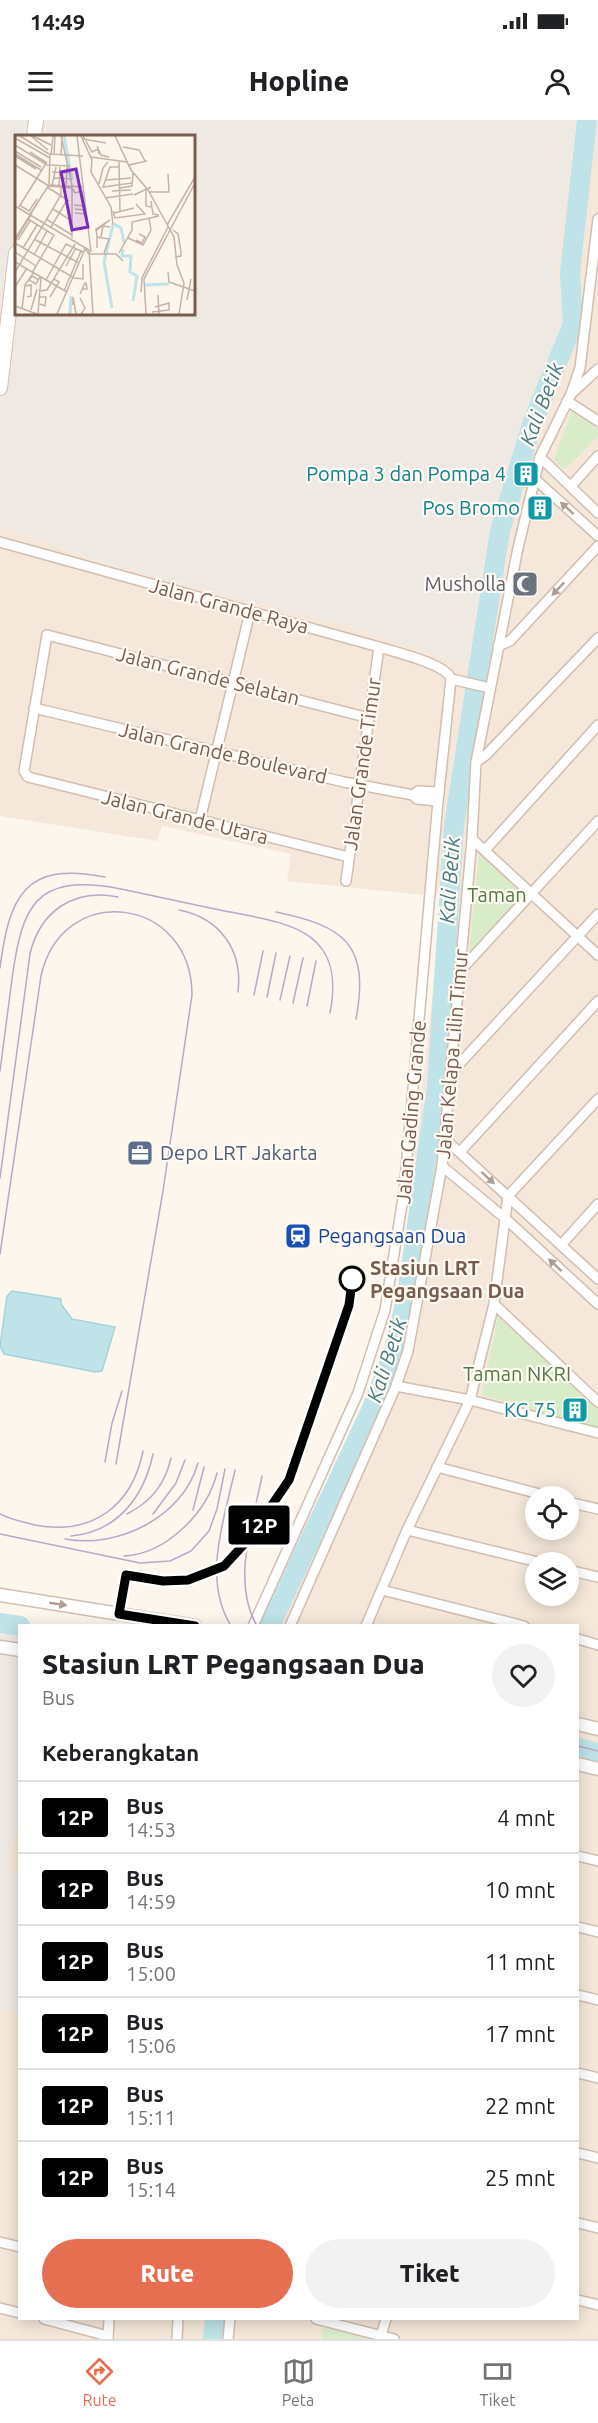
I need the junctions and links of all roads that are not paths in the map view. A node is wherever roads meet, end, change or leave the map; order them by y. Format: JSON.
{"nodes":[{"id":1,"x":36,"y":120,"type":"edge"},
{"id":2,"x":34,"y":135,"type":"edge"},
{"id":3,"x":598,"y":219,"type":"edge"},
{"id":4,"x":15,"y":261,"type":"edge"},
{"id":5,"x":594,"y":270,"type":"edge"},
{"id":6,"x":598,"y":369,"type":"edge"},
{"id":7,"x":0,"y":388,"type":"edge"},
{"id":8,"x":569,"y":398,"type":"junction"},
{"id":9,"x":598,"y":421,"type":"edge"},
{"id":10,"x":598,"y":456,"type":"edge"},
{"id":11,"x":539,"y":461,"type":"junction"},
{"id":12,"x":536,"y":478,"type":"junction"},
{"id":13,"x":571,"y":486,"type":"junction"},
{"id":14,"x":598,"y":513,"type":"edge"},
{"id":15,"x":598,"y":536,"type":"edge"},
{"id":16,"x":0,"y":542,"type":"edge"},
{"id":17,"x":598,"y":546,"type":"edge"},
{"id":18,"x":250,"y":612,"type":"junction"},
{"id":19,"x":598,"y":638,"type":"edge"},
{"id":20,"x":379,"y":647,"type":"junction"},
{"id":21,"x":497,"y":650,"type":"junction"},
{"id":22,"x":453,"y":680,"type":"junction"},
{"id":23,"x":234,"y":683,"type":"junction"},
{"id":24,"x":488,"y":685,"type":"junction"},
{"id":25,"x":34,"y":708,"type":"junction"},
{"id":26,"x":369,"y":718,"type":"junction"},
{"id":27,"x":598,"y":725,"type":"edge"},
{"id":28,"x":217,"y":752,"type":"junction"},
{"id":29,"x":476,"y":762,"type":"junction"},
{"id":30,"x":360,"y":785,"type":"junction"},
{"id":31,"x":438,"y":796,"type":"junction"},
{"id":32,"x":200,"y":820,"type":"junction"},
{"id":33,"x":598,"y":821,"type":"edge"},
{"id":34,"x":472,"y":839,"type":"junction"},
{"id":35,"x":486,"y":849,"type":"junction"},
{"id":36,"x":349,"y":857,"type":"junction"},
{"id":37,"x":346,"y":881,"type":"dead end"},
{"id":38,"x":532,"y":892,"type":"junction"},
{"id":39,"x":598,"y":914,"type":"edge"},
{"id":40,"x":578,"y":936,"type":"junction"},
{"id":41,"x":598,"y":955,"type":"edge"},
{"id":42,"x":460,"y":971,"type":"junction"},
{"id":43,"x":598,"y":1001,"type":"edge"},
{"id":44,"x":451,"y":1074,"type":"junction"},
{"id":45,"x":598,"y":1099,"type":"edge"},
{"id":46,"x":445,"y":1139,"type":"junction"},
{"id":47,"x":460,"y":1152,"type":"junction"},
{"id":48,"x":441,"y":1166,"type":"junction"},
{"id":49,"x":508,"y":1196,"type":"junction"},
{"id":50,"x":598,"y":1204,"type":"edge"},
{"id":51,"x":506,"y":1219,"type":"junction"},
{"id":52,"x":561,"y":1245,"type":"junction"},
{"id":53,"x":598,"y":1279,"type":"edge"},
{"id":54,"x":494,"y":1304,"type":"junction"},
{"id":55,"x":598,"y":1304,"type":"edge"},
{"id":56,"x":396,"y":1386,"type":"junction"},
{"id":57,"x":470,"y":1400,"type":"junction"},
{"id":58,"x":598,"y":1402,"type":"edge"},
{"id":59,"x":598,"y":1433,"type":"edge"},
{"id":60,"x":437,"y":1467,"type":"junction"},
{"id":61,"x":525,"y":1490,"type":"edge"},
{"id":62,"x":579,"y":1505,"type":"edge"},
{"id":63,"x":598,"y":1509,"type":"edge"},
{"id":64,"x":407,"y":1530,"type":"junction"},
{"id":65,"x":525,"y":1559,"type":"edge"},
{"id":66,"x":579,"y":1572,"type":"edge"},
{"id":67,"x":598,"y":1577,"type":"edge"},
{"id":68,"x":381,"y":1590,"type":"junction"},
{"id":69,"x":0,"y":1595,"type":"edge"},
{"id":70,"x":182,"y":1624,"type":"edge"},
{"id":71,"x":254,"y":1624,"type":"edge"},
{"id":72,"x":291,"y":1624,"type":"edge"},
{"id":73,"x":367,"y":1624,"type":"edge"},
{"id":74,"x":516,"y":1624,"type":"edge"},
{"id":75,"x":579,"y":1640,"type":"edge"},
{"id":76,"x":598,"y":1645,"type":"edge"},
{"id":77,"x":0,"y":1647,"type":"edge"},
{"id":78,"x":18,"y":1650,"type":"edge"},
{"id":79,"x":579,"y":1724,"type":"edge"},
{"id":80,"x":598,"y":1729,"type":"edge"},
{"id":81,"x":579,"y":1764,"type":"edge"},
{"id":82,"x":598,"y":1769,"type":"edge"},
{"id":83,"x":579,"y":1856,"type":"edge"},
{"id":84,"x":598,"y":1861,"type":"edge"},
{"id":85,"x":579,"y":1927,"type":"edge"},
{"id":86,"x":598,"y":1932,"type":"edge"},
{"id":87,"x":579,"y":1995,"type":"edge"},
{"id":88,"x":598,"y":2000,"type":"edge"},
{"id":89,"x":579,"y":2073,"type":"edge"},
{"id":90,"x":598,"y":2078,"type":"edge"},
{"id":91,"x":579,"y":2153,"type":"edge"},
{"id":92,"x":598,"y":2158,"type":"edge"},
{"id":93,"x":579,"y":2223,"type":"edge"},
{"id":94,"x":598,"y":2228,"type":"edge"},
{"id":95,"x":0,"y":2242,"type":"edge"},
{"id":96,"x":18,"y":2246,"type":"edge"},
{"id":97,"x":579,"y":2300,"type":"edge"},
{"id":98,"x":598,"y":2305,"type":"edge"},
{"id":99,"x":0,"y":2308,"type":"edge"},
{"id":100,"x":18,"y":2312,"type":"edge"},
{"id":101,"x":48,"y":2320,"type":"edge"},
{"id":102,"x":109,"y":2320,"type":"edge"},
{"id":103,"x":178,"y":2320,"type":"edge"},
{"id":104,"x":230,"y":2320,"type":"edge"},
{"id":105,"x":320,"y":2320,"type":"edge"},
{"id":106,"x":386,"y":2320,"type":"edge"},
{"id":107,"x":108,"y":2337,"type":"edge"},
{"id":108,"x":381,"y":2337,"type":"edge"},
{"id":109,"x":177,"y":2339,"type":"edge"},
{"id":110,"x":228,"y":2339,"type":"edge"},
{"id":111,"x":394,"y":2339,"type":"edge"}],
"edges":[{"from":1,"to":2,"type":"main road"},
{"from":3,"to":5,"type":"street","name":"Jalan Kelapa Lilin Timur"},
{"from":4,"to":7,"type":"main road"},
{"from":5,"to":8,"type":"street","name":"Jalan Kelapa Lilin Timur"},
{"from":6,"to":8,"type":"street"},
{"from":8,"to":9,"type":"street"},
{"from":8,"to":11,"type":"street","name":"Jalan Kelapa Lilin Timur"},
{"from":10,"to":13,"type":"street"},
{"from":11,"to":12,"type":"street","name":"Jalan Kelapa Lilin Timur"},
{"from":11,"to":13,"type":"street"},
{"from":15,"to":12,"type":"street","one_way":true},
{"from":12,"to":21,"type":"street","name":"Jalan Kelapa Lilin Timur"},
{"from":13,"to":14,"type":"street"},
{"from":16,"to":18,"type":"street","name":"Jalan Grande Raya"},
{"from":17,"to":21,"type":"street","one_way":true},
{"from":18,"to":20,"type":"street","name":"Jalan Grande Raya"},
{"from":18,"to":23,"type":"street"},
{"from":19,"to":29,"type":"street"},
{"from":20,"to":22,"type":"street","name":"Jalan Grande Raya"},
{"from":20,"to":26,"type":"street","name":"Jalan Grande Timur"},
{"from":21,"to":24,"type":"street","name":"Jalan Kelapa Lilin Timur"},
{"from":22,"to":24,"type":"street","name":"Jalan Grande Raya"},
{"from":22,"to":31,"type":"street","name":"Jalan Gading Grande"},
{"from":23,"to":25,"type":"street","name":"Jalan Grande Selatan"},
{"from":23,"to":26,"type":"street","name":"Jalan Grande Selatan"},
{"from":23,"to":28,"type":"street"},
{"from":24,"to":29,"type":"street","name":"Jalan Kelapa Lilin Timur"},
{"from":25,"to":28,"type":"street","name":"Jalan Grande Boulevard"},
{"from":25,"to":32,"type":"street","name":"Jalan Grande Utara"},
{"from":26,"to":30,"type":"street","name":"Jalan Grande Timur"},
{"from":27,"to":35,"type":"street"},
{"from":28,"to":30,"type":"street","name":"Jalan Grande Boulevard"},
{"from":28,"to":32,"type":"street"},
{"from":29,"to":34,"type":"street","name":"Jalan Kelapa Lilin Timur"},
{"from":30,"to":31,"type":"street","name":"Jalan Grande Boulevard"},
{"from":30,"to":36,"type":"street","name":"Jalan Grande Timur"},
{"from":31,"to":71,"type":"street","name":"Jalan Gading Grande"},
{"from":32,"to":36,"type":"street","name":"Jalan Grande Utara"},
{"from":33,"to":38,"type":"street"},
{"from":34,"to":35,"type":"street"},
{"from":34,"to":42,"type":"street","name":"Jalan Kelapa Lilin Timur"},
{"from":35,"to":38,"type":"street"},
{"from":36,"to":37,"type":"street","name":"Jalan Grande Timur"},
{"from":38,"to":40,"type":"street"},
{"from":38,"to":42,"type":"street"},
{"from":39,"to":40,"type":"street"},
{"from":40,"to":41,"type":"street"},
{"from":40,"to":44,"type":"street"},
{"from":42,"to":44,"type":"street","name":"Jalan Kelapa Lilin Timur"},
{"from":43,"to":47,"type":"street"},
{"from":44,"to":46,"type":"street","name":"Jalan Kelapa Lilin Timur"},
{"from":45,"to":49,"type":"street"},
{"from":46,"to":47,"type":"street"},
{"from":46,"to":48,"type":"street","name":"Jalan Kelapa Lilin Timur"},
{"from":47,"to":49,"type":"street","one_way":true},
{"from":48,"to":51,"type":"street"},
{"from":48,"to":56,"type":"street","name":"Jalan Kelapa Lilin Timur"},
{"from":49,"to":51,"type":"street"},
{"from":49,"to":52,"type":"street"},
{"from":50,"to":52,"type":"street"},
{"from":51,"to":54,"type":"street"},
{"from":55,"to":51,"type":"street","one_way":true},
{"from":52,"to":53,"type":"street"},
{"from":54,"to":57,"type":"street"},
{"from":54,"to":58,"type":"street"},
{"from":56,"to":57,"type":"street"},
{"from":56,"to":72,"type":"street","name":"Jalan Kelapa Lilin Timur"},
{"from":57,"to":59,"type":"street"},
{"from":57,"to":60,"type":"street"},
{"from":60,"to":61,"type":"street"},
{"from":60,"to":64,"type":"street"},
{"from":62,"to":63,"type":"street"},
{"from":64,"to":65,"type":"street"},
{"from":64,"to":68,"type":"street"},
{"from":66,"to":67,"type":"street"},
{"from":68,"to":73,"type":"street"},
{"from":68,"to":74,"type":"street"},
{"from":69,"to":70,"type":"street","one_way":true},
{"from":75,"to":76,"type":"street"},
{"from":77,"to":78,"type":"street"},
{"from":79,"to":80,"type":"street"},
{"from":81,"to":82,"type":"street"},
{"from":83,"to":84,"type":"street"},
{"from":85,"to":86,"type":"street"},
{"from":87,"to":88,"type":"street"},
{"from":89,"to":90,"type":"street"},
{"from":91,"to":92,"type":"street"},
{"from":93,"to":94,"type":"street"},
{"from":95,"to":96,"type":"street"},
{"from":97,"to":98,"type":"street"},
{"from":99,"to":100,"type":"street"},
{"from":101,"to":107,"type":"street"},
{"from":102,"to":107,"type":"street"},
{"from":103,"to":109,"type":"street"},
{"from":104,"to":110,"type":"street"},
{"from":105,"to":108,"type":"street"},
{"from":106,"to":108,"type":"street"},
{"from":108,"to":111,"type":"street"}]}
